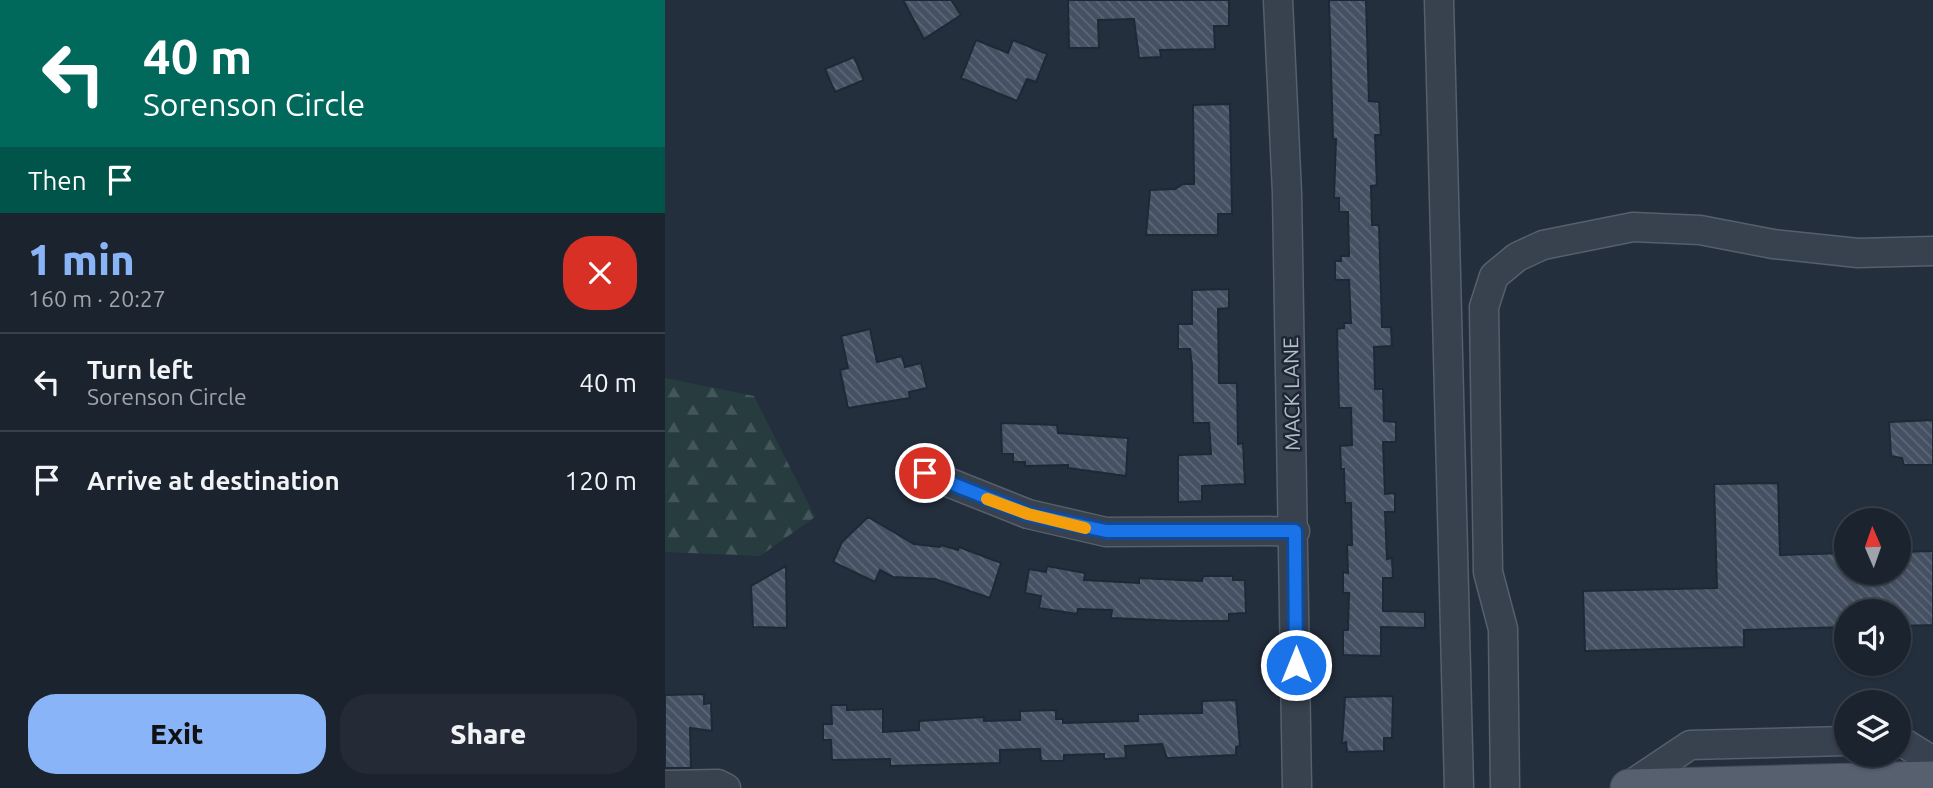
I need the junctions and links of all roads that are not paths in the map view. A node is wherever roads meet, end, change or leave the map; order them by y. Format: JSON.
{"nodes":[{"id":1,"x":1278,"y":0,"type":"edge"},
{"id":2,"x":1439,"y":0,"type":"edge"},
{"id":3,"x":1933,"y":251,"type":"edge"},
{"id":4,"x":925,"y":473,"type":"dead end"},
{"id":5,"x":1295,"y":531,"type":"junction"},
{"id":6,"x":1834,"y":741,"type":"edge"},
{"id":7,"x":1911,"y":747,"type":"edge"},
{"id":8,"x":1933,"y":761,"type":"edge"},
{"id":9,"x":1910,"y":783,"type":"edge"},
{"id":10,"x":665,"y":786,"type":"edge"},
{"id":11,"x":1720,"y":787,"type":"edge"},
{"id":12,"x":726,"y":788,"type":"edge"},
{"id":13,"x":1297,"y":788,"type":"edge"},
{"id":14,"x":1459,"y":788,"type":"edge"},
{"id":15,"x":1505,"y":788,"type":"edge"},
{"id":16,"x":1628,"y":788,"type":"edge"}],
"edges":[{"from":1,"to":5,"type":"street","name":"MACK LANE"},
{"from":2,"to":14,"type":"street"},
{"from":3,"to":15,"type":"street"},
{"from":4,"to":5,"type":"street"},
{"from":5,"to":13,"type":"street","name":"MACK LANE"},
{"from":6,"to":16,"type":"street"},
{"from":7,"to":8,"type":"street"},
{"from":9,"to":11,"type":"main road"},
{"from":10,"to":12,"type":"street"},
{"from":11,"to":16,"type":"main road"}]}
